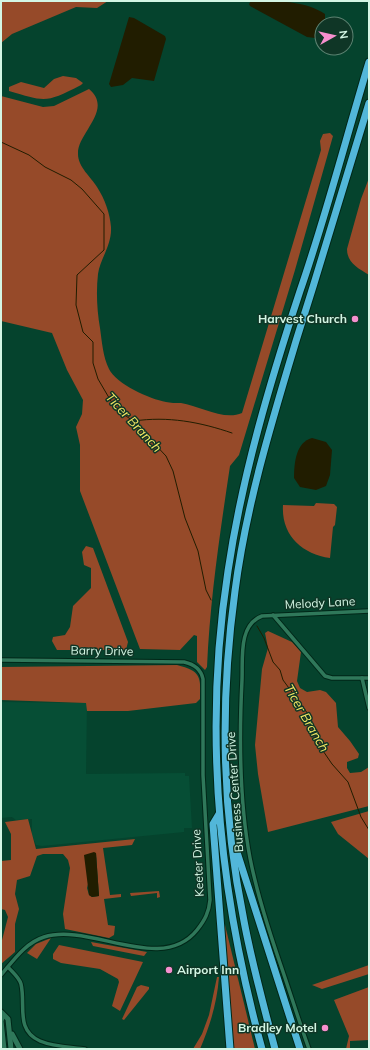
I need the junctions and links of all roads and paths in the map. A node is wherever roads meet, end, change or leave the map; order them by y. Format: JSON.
{"nodes":[{"id":1,"x":369,"y":62,"type":"edge"},
{"id":2,"x":369,"y":104,"type":"edge"},
{"id":3,"x":369,"y":611,"type":"edge"},
{"id":4,"x":273,"y":616,"type":"junction"},
{"id":5,"x":1,"y":660,"type":"edge"},
{"id":6,"x":200,"y":671,"type":"joint"},
{"id":7,"x":362,"y":678,"type":"junction"},
{"id":8,"x":369,"y":678,"type":"edge"},
{"id":9,"x":369,"y":708,"type":"edge"},
{"id":10,"x":219,"y":814,"type":"junction"},
{"id":11,"x":232,"y":836,"type":"junction"},
{"id":12,"x":8,"y":967,"type":"junction"},
{"id":13,"x":1,"y":975,"type":"edge"},
{"id":14,"x":2,"y":1014,"type":"edge"},
{"id":15,"x":8,"y":1025,"type":"junction"},
{"id":16,"x":2,"y":1029,"type":"junction"},
{"id":17,"x":4,"y":1049,"type":"edge"},
{"id":18,"x":7,"y":1049,"type":"edge"},
{"id":19,"x":11,"y":1049,"type":"edge"},
{"id":20,"x":20,"y":1049,"type":"edge"},
{"id":21,"x":86,"y":1049,"type":"edge"},
{"id":22,"x":230,"y":1049,"type":"edge"},
{"id":23,"x":262,"y":1049,"type":"edge"},
{"id":24,"x":275,"y":1049,"type":"edge"},
{"id":25,"x":300,"y":1049,"type":"edge"},
{"id":26,"x":309,"y":1049,"type":"edge"}],
"edges":[{"from":1,"to":10,"type":"highway"},
{"from":2,"to":11,"type":"highway"},
{"from":3,"to":4,"type":"street","name":"Melody Lane"},
{"from":4,"to":7,"type":"street"},
{"from":4,"to":26,"type":"street","name":"Business Center Drive"},
{"from":5,"to":6,"type":"street","name":"Barry Drive"},
{"from":6,"to":12,"type":"street","name":"Keeter Drive"},
{"from":7,"to":8,"type":"street"},
{"from":7,"to":9,"type":"street"},
{"from":10,"to":22,"type":"highway"},
{"from":10,"to":23,"type":"highway"},
{"from":11,"to":24,"type":"highway"},
{"from":11,"to":25,"type":"highway"},
{"from":12,"to":13,"type":"street","name":"Keeter Drive"},
{"from":12,"to":21,"type":"street"},
{"from":14,"to":15,"type":"street"},
{"from":14,"to":16,"type":"street"},
{"from":15,"to":19,"type":"street"},
{"from":15,"to":20,"type":"street"},
{"from":16,"to":17,"type":"street"},
{"from":16,"to":18,"type":"street"}]}
